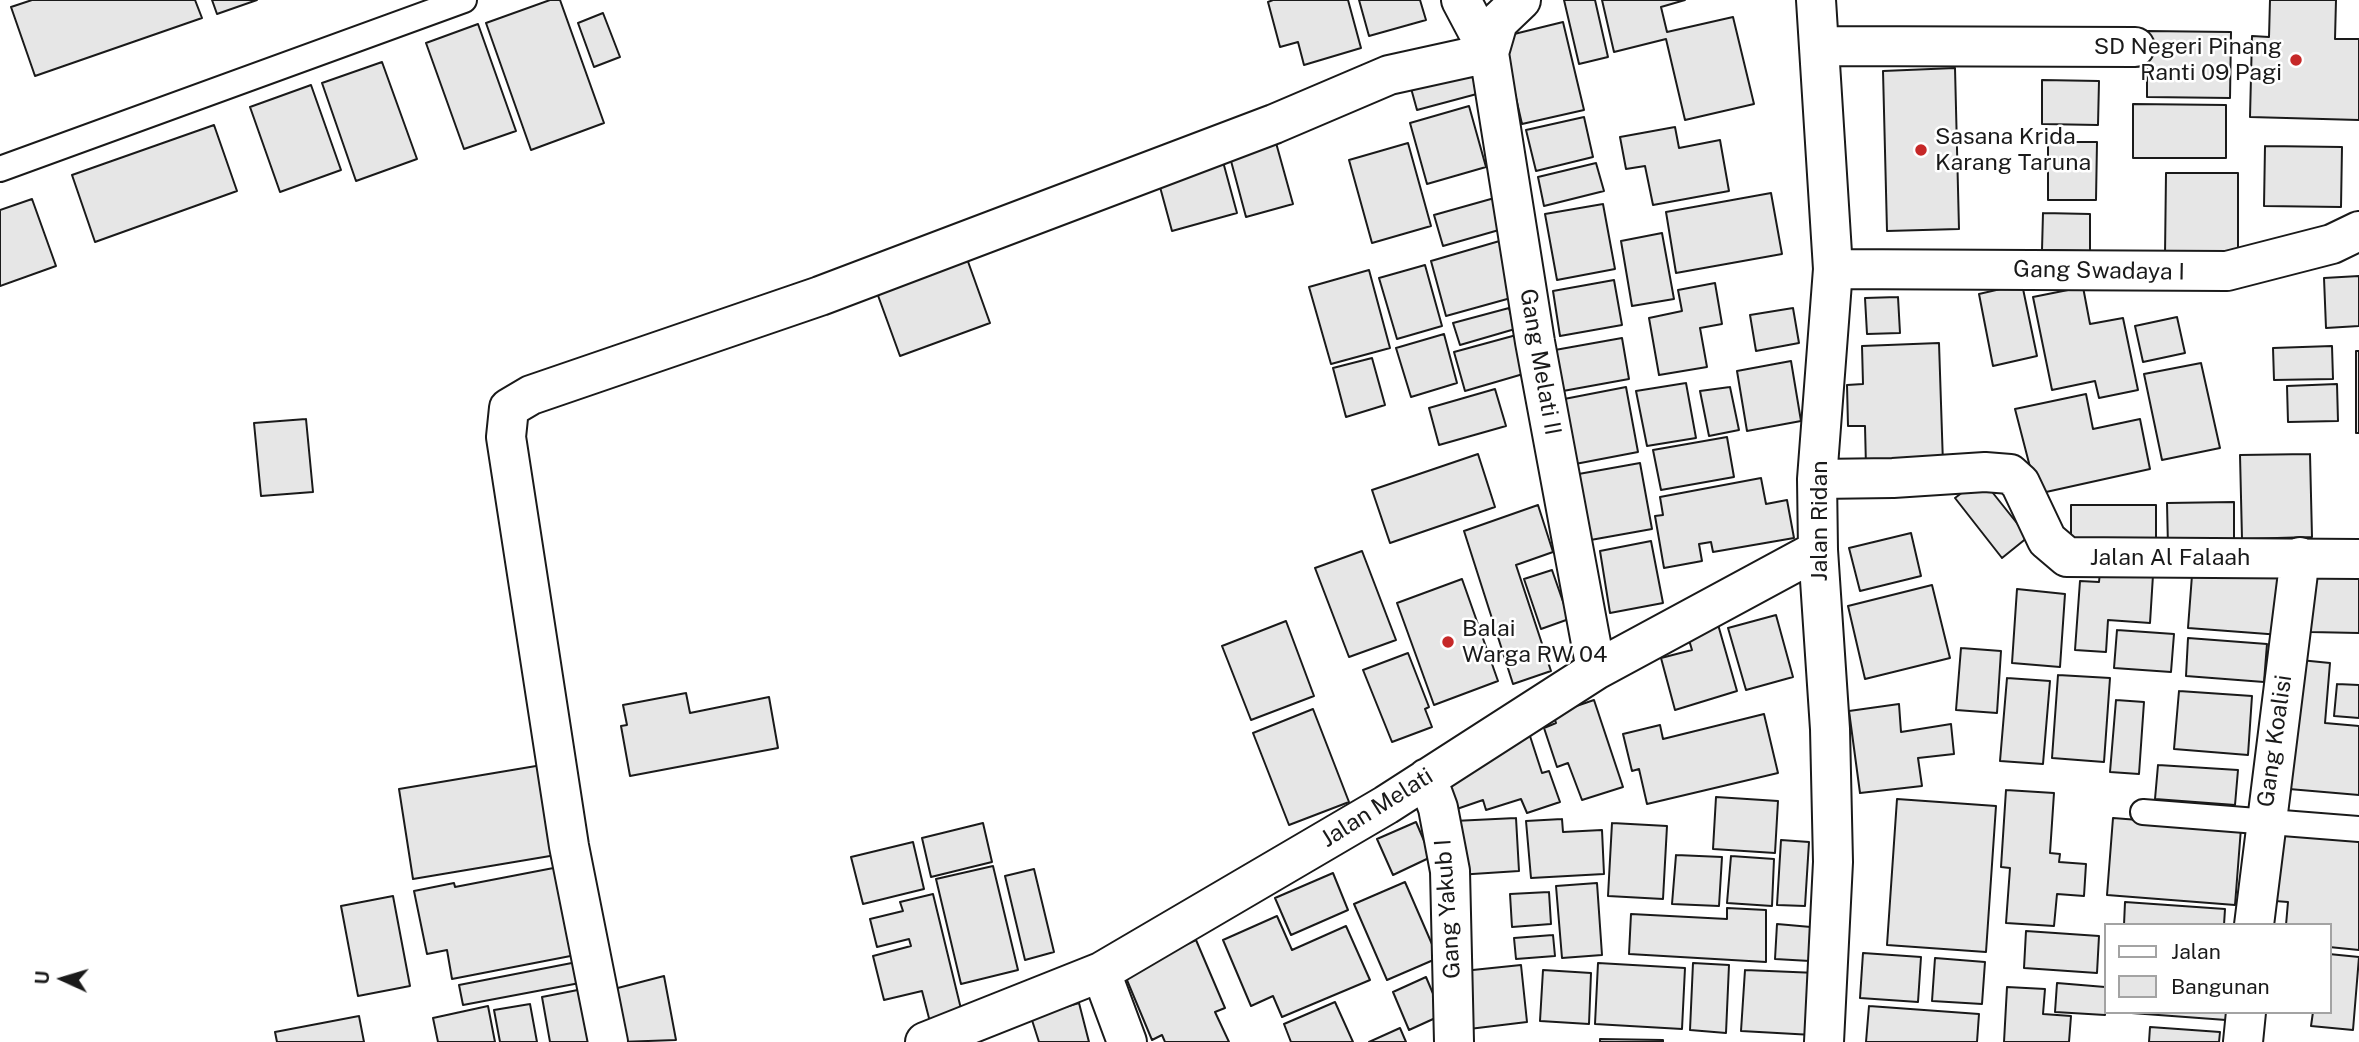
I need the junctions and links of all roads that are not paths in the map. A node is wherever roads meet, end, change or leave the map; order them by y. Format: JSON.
{"nodes":[{"id":1,"x":464,"y":0,"type":"edge"},
{"id":2,"x":1461,"y":0,"type":"edge"},
{"id":3,"x":1521,"y":0,"type":"edge"},
{"id":4,"x":1816,"y":0,"type":"edge"},
{"id":5,"x":1820,"y":46,"type":"junction"},
{"id":6,"x":2135,"y":47,"type":"dead end"},
{"id":7,"x":1489,"y":53,"type":"junction"},
{"id":8,"x":0,"y":169,"type":"edge"},
{"id":9,"x":2359,"y":232,"type":"edge"},
{"id":10,"x":1833,"y":269,"type":"junction"},
{"id":11,"x":1817,"y":479,"type":"junction"},
{"id":12,"x":1818,"y":550,"type":"junction"},
{"id":13,"x":2300,"y":557,"type":"junction"},
{"id":14,"x":2359,"y":559,"type":"edge"},
{"id":15,"x":1596,"y":670,"type":"junction"},
{"id":16,"x":1427,"y":778,"type":"junction"},
{"id":17,"x":2143,"y":812,"type":"dead end"},
{"id":18,"x":2264,"y":823,"type":"junction"},
{"id":19,"x":2359,"y":829,"type":"edge"},
{"id":20,"x":2254,"y":923,"type":"edge"},
{"id":21,"x":1101,"y":972,"type":"junction"},
{"id":22,"x":2246,"y":1014,"type":"edge"},
{"id":23,"x":608,"y":1042,"type":"edge"},
{"id":24,"x":925,"y":1042,"type":"edge"},
{"id":25,"x":1127,"y":1042,"type":"edge"},
{"id":26,"x":1454,"y":1042,"type":"edge"},
{"id":27,"x":1824,"y":1042,"type":"edge"},
{"id":28,"x":2243,"y":1042,"type":"edge"}],
"edges":[{"from":1,"to":8,"type":"lane"},
{"from":2,"to":7,"type":"street"},
{"from":3,"to":7,"type":"street"},
{"from":4,"to":5,"type":"street","name":"Jalan Ridan"},
{"from":5,"to":6,"type":"street"},
{"from":5,"to":10,"type":"street","name":"Jalan Ridan"},
{"from":7,"to":15,"type":"street","name":"Gang Melati II"},
{"from":7,"to":23,"type":"street"},
{"from":9,"to":10,"type":"street","name":"Gang Swadaya I"},
{"from":10,"to":11,"type":"street","name":"Jalan Ridan"},
{"from":11,"to":12,"type":"street","name":"Jalan Ridan"},
{"from":11,"to":13,"type":"street","name":"Jalan Al Falaah"},
{"from":12,"to":15,"type":"street","name":"Jalan Melati"},
{"from":12,"to":27,"type":"street","name":"Jalan Ridan"},
{"from":13,"to":14,"type":"street","name":"Jalan Al Falaah"},
{"from":13,"to":18,"type":"street","name":"Gang Koalisi"},
{"from":15,"to":16,"type":"street","name":"Jalan Melati"},
{"from":16,"to":21,"type":"street","name":"Jalan Melati"},
{"from":16,"to":26,"type":"street","name":"Gang Yakub I"},
{"from":17,"to":18,"type":"lane"},
{"from":18,"to":19,"type":"lane"},
{"from":18,"to":20,"type":"street","name":"Gang Koalisi"},
{"from":21,"to":24,"type":"street","name":"Jalan Melati"},
{"from":21,"to":25,"type":"street"},
{"from":22,"to":28,"type":"street"}]}
